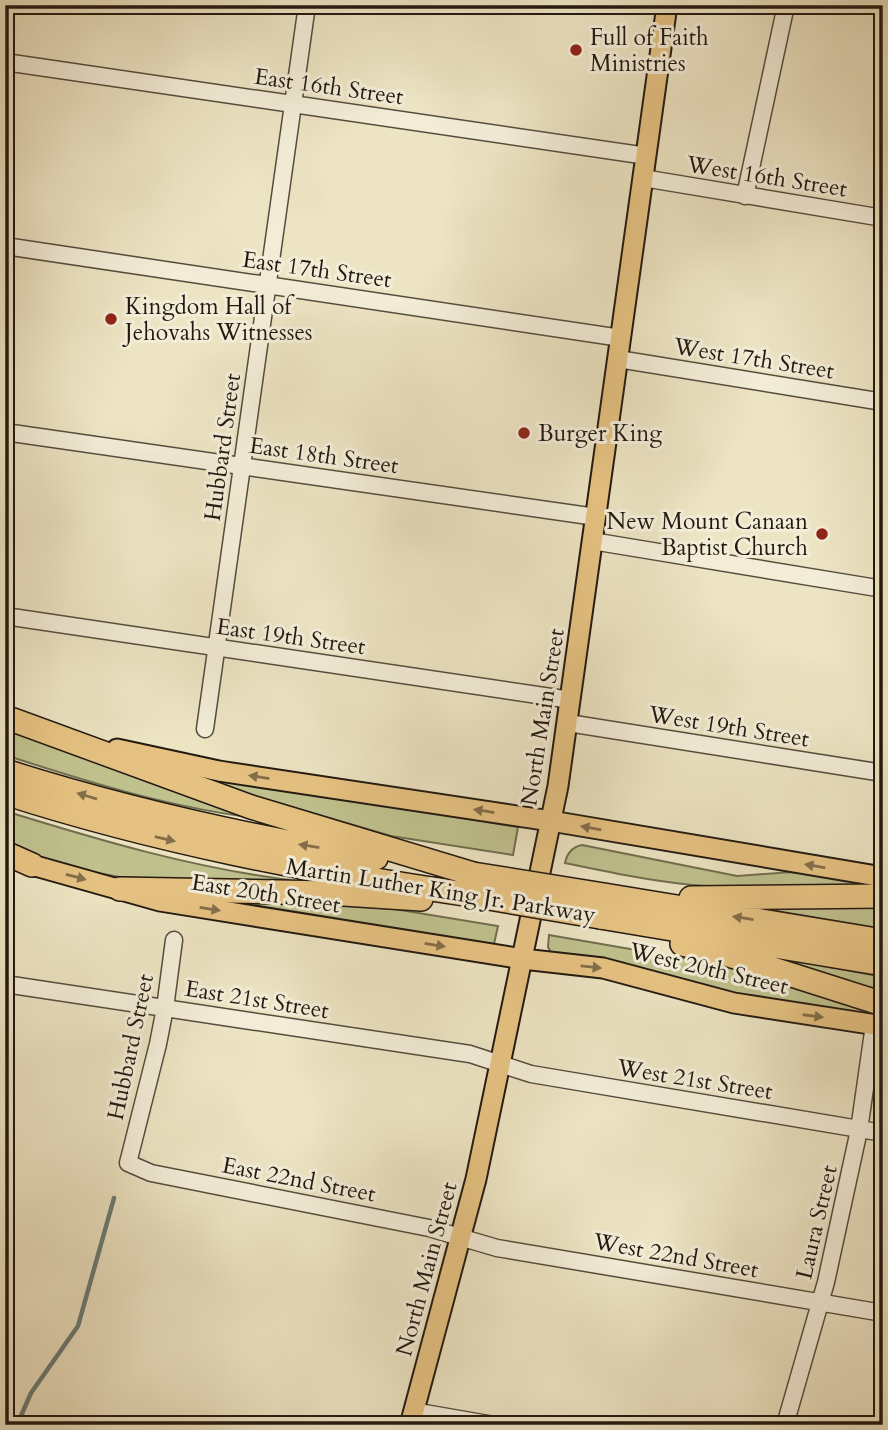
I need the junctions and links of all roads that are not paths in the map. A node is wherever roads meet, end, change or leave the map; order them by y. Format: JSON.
{"nodes":[{"id":1,"x":307,"y":5,"type":"edge"},
{"id":2,"x":667,"y":5,"type":"edge"},
{"id":3,"x":786,"y":5,"type":"edge"},
{"id":4,"x":5,"y":62,"type":"edge"},
{"id":5,"x":293,"y":103,"type":"junction"},
{"id":6,"x":647,"y":156,"type":"junction"},
{"id":7,"x":643,"y":178,"type":"junction"},
{"id":8,"x":746,"y":196,"type":"junction"},
{"id":9,"x":883,"y":218,"type":"edge"},
{"id":10,"x":5,"y":246,"type":"edge"},
{"id":11,"x":267,"y":285,"type":"junction"},
{"id":12,"x":621,"y":338,"type":"junction"},
{"id":13,"x":618,"y":359,"type":"junction"},
{"id":14,"x":883,"y":402,"type":"edge"},
{"id":15,"x":5,"y":432,"type":"edge"},
{"id":16,"x":242,"y":466,"type":"junction"},
{"id":17,"x":596,"y":517,"type":"junction"},
{"id":18,"x":592,"y":541,"type":"junction"},
{"id":19,"x":883,"y":589,"type":"edge"},
{"id":20,"x":5,"y":616,"type":"edge"},
{"id":21,"x":216,"y":648,"type":"junction"},
{"id":22,"x":571,"y":700,"type":"junction"},
{"id":23,"x":12,"y":718,"type":"edge"},
{"id":24,"x":568,"y":723,"type":"junction"},
{"id":25,"x":205,"y":729,"type":"dead end"},
{"id":26,"x":5,"y":771,"type":"edge"},
{"id":27,"x":883,"y":773,"type":"edge"},
{"id":28,"x":5,"y":793,"type":"edge"},
{"id":29,"x":551,"y":821,"type":"junction"},
{"id":30,"x":5,"y":853,"type":"edge"},
{"id":31,"x":5,"y":859,"type":"edge"},
{"id":32,"x":32,"y":865,"type":"junction"},
{"id":33,"x":883,"y":877,"type":"edge"},
{"id":34,"x":468,"y":888,"type":"junction"},
{"id":35,"x":120,"y":889,"type":"junction"},
{"id":36,"x":883,"y":896,"type":"edge"},
{"id":37,"x":607,"y":911,"type":"junction"},
{"id":38,"x":174,"y":940,"type":"dead end"},
{"id":39,"x":883,"y":941,"type":"edge"},
{"id":40,"x":523,"y":959,"type":"junction"},
{"id":41,"x":883,"y":964,"type":"edge"},
{"id":42,"x":5,"y":984,"type":"edge"},
{"id":43,"x":165,"y":1008,"type":"junction"},
{"id":44,"x":880,"y":1018,"type":"edge"},
{"id":45,"x":501,"y":1064,"type":"junction"},
{"id":46,"x":859,"y":1130,"type":"junction"},
{"id":47,"x":883,"y":1133,"type":"edge"},
{"id":48,"x":128,"y":1163,"type":"joint"},
{"id":49,"x":462,"y":1238,"type":"junction"},
{"id":50,"x":820,"y":1302,"type":"junction"},
{"id":51,"x":883,"y":1313,"type":"edge"},
{"id":52,"x":412,"y":1418,"type":"edge"},
{"id":53,"x":494,"y":1425,"type":"edge"},
{"id":54,"x":785,"y":1425,"type":"edge"}],
"edges":[{"from":1,"to":5,"type":"street","name":"Hubbard Street"},
{"from":2,"to":6,"type":"main road","name":"North Main Street"},
{"from":3,"to":8,"type":"street"},
{"from":4,"to":5,"type":"street","name":"East 16th Street"},
{"from":5,"to":6,"type":"street","name":"East 16th Street"},
{"from":5,"to":11,"type":"street","name":"Hubbard Street"},
{"from":6,"to":7,"type":"main road","name":"North Main Street"},
{"from":7,"to":8,"type":"street","name":"West 16th Street"},
{"from":7,"to":12,"type":"main road","name":"North Main Street"},
{"from":8,"to":9,"type":"street","name":"West 16th Street"},
{"from":10,"to":11,"type":"street","name":"East 17th Street"},
{"from":11,"to":12,"type":"street","name":"East 17th Street"},
{"from":11,"to":16,"type":"street","name":"Hubbard Street"},
{"from":12,"to":13,"type":"main road","name":"North Main Street"},
{"from":13,"to":14,"type":"street","name":"West 17th Street"},
{"from":13,"to":17,"type":"main road","name":"North Main Street"},
{"from":15,"to":16,"type":"street","name":"East 18th Street"},
{"from":16,"to":17,"type":"street","name":"East 18th Street"},
{"from":16,"to":21,"type":"street","name":"Hubbard Street"},
{"from":17,"to":18,"type":"main road","name":"North Main Street"},
{"from":18,"to":19,"type":"street"},
{"from":18,"to":22,"type":"main road","name":"North Main Street"},
{"from":20,"to":21,"type":"street","name":"East 19th Street"},
{"from":21,"to":22,"type":"street","name":"East 19th Street"},
{"from":21,"to":25,"type":"street","name":"Hubbard Street"},
{"from":22,"to":24,"type":"main road","name":"North Main Street"},
{"from":29,"to":23,"type":"main road","one_way":true},
{"from":23,"to":34,"type":"highway"},
{"from":24,"to":27,"type":"street","name":"West 19th Street"},
{"from":24,"to":29,"type":"main road","name":"North Main Street"},
{"from":34,"to":26,"type":"highway","name":"Martin Luther King Jr. Parkway","one_way":true},
{"from":28,"to":34,"type":"highway","name":"Martin Luther King Jr. Parkway","one_way":true},
{"from":33,"to":29,"type":"main road","one_way":true},
{"from":29,"to":40,"type":"main road","name":"North Main Street"},
{"from":30,"to":32,"type":"highway"},
{"from":31,"to":32,"type":"street","name":"East 20th Street"},
{"from":32,"to":35,"type":"main road","name":"East 20th Street","one_way":true},
{"from":34,"to":35,"type":"highway"},
{"from":34,"to":37,"type":"highway","name":"Martin Luther King Jr. Parkway","bridge":true},
{"from":35,"to":40,"type":"main road","name":"East 20th Street","one_way":true},
{"from":36,"to":37,"type":"highway"},
{"from":39,"to":37,"type":"highway","name":"Martin Luther King Jr. Parkway","one_way":true},
{"from":37,"to":41,"type":"highway","name":"Martin Luther King Jr. Parkway"},
{"from":37,"to":44,"type":"highway"},
{"from":38,"to":43,"type":"street","name":"Hubbard Street"},
{"from":40,"to":44,"type":"main road","name":"West 20th Street","one_way":true},
{"from":40,"to":45,"type":"main road","name":"North Main Street"},
{"from":42,"to":43,"type":"street","name":"East 21st Street"},
{"from":43,"to":45,"type":"street","name":"East 21st Street"},
{"from":43,"to":48,"type":"street","name":"Hubbard Street"},
{"from":44,"to":46,"type":"street","name":"Laura Street"},
{"from":45,"to":46,"type":"street","name":"West 21st Street"},
{"from":45,"to":49,"type":"main road","name":"North Main Street"},
{"from":46,"to":47,"type":"street","name":"West 21st Street"},
{"from":46,"to":50,"type":"street","name":"Laura Street"},
{"from":48,"to":49,"type":"street","name":"East 22nd Street"},
{"from":49,"to":50,"type":"street","name":"West 22nd Street"},
{"from":49,"to":52,"type":"main road","name":"North Main Street"},
{"from":50,"to":51,"type":"street","name":"West 22nd Street"},
{"from":50,"to":54,"type":"street","name":"Laura Street"},
{"from":52,"to":53,"type":"street"}]}
